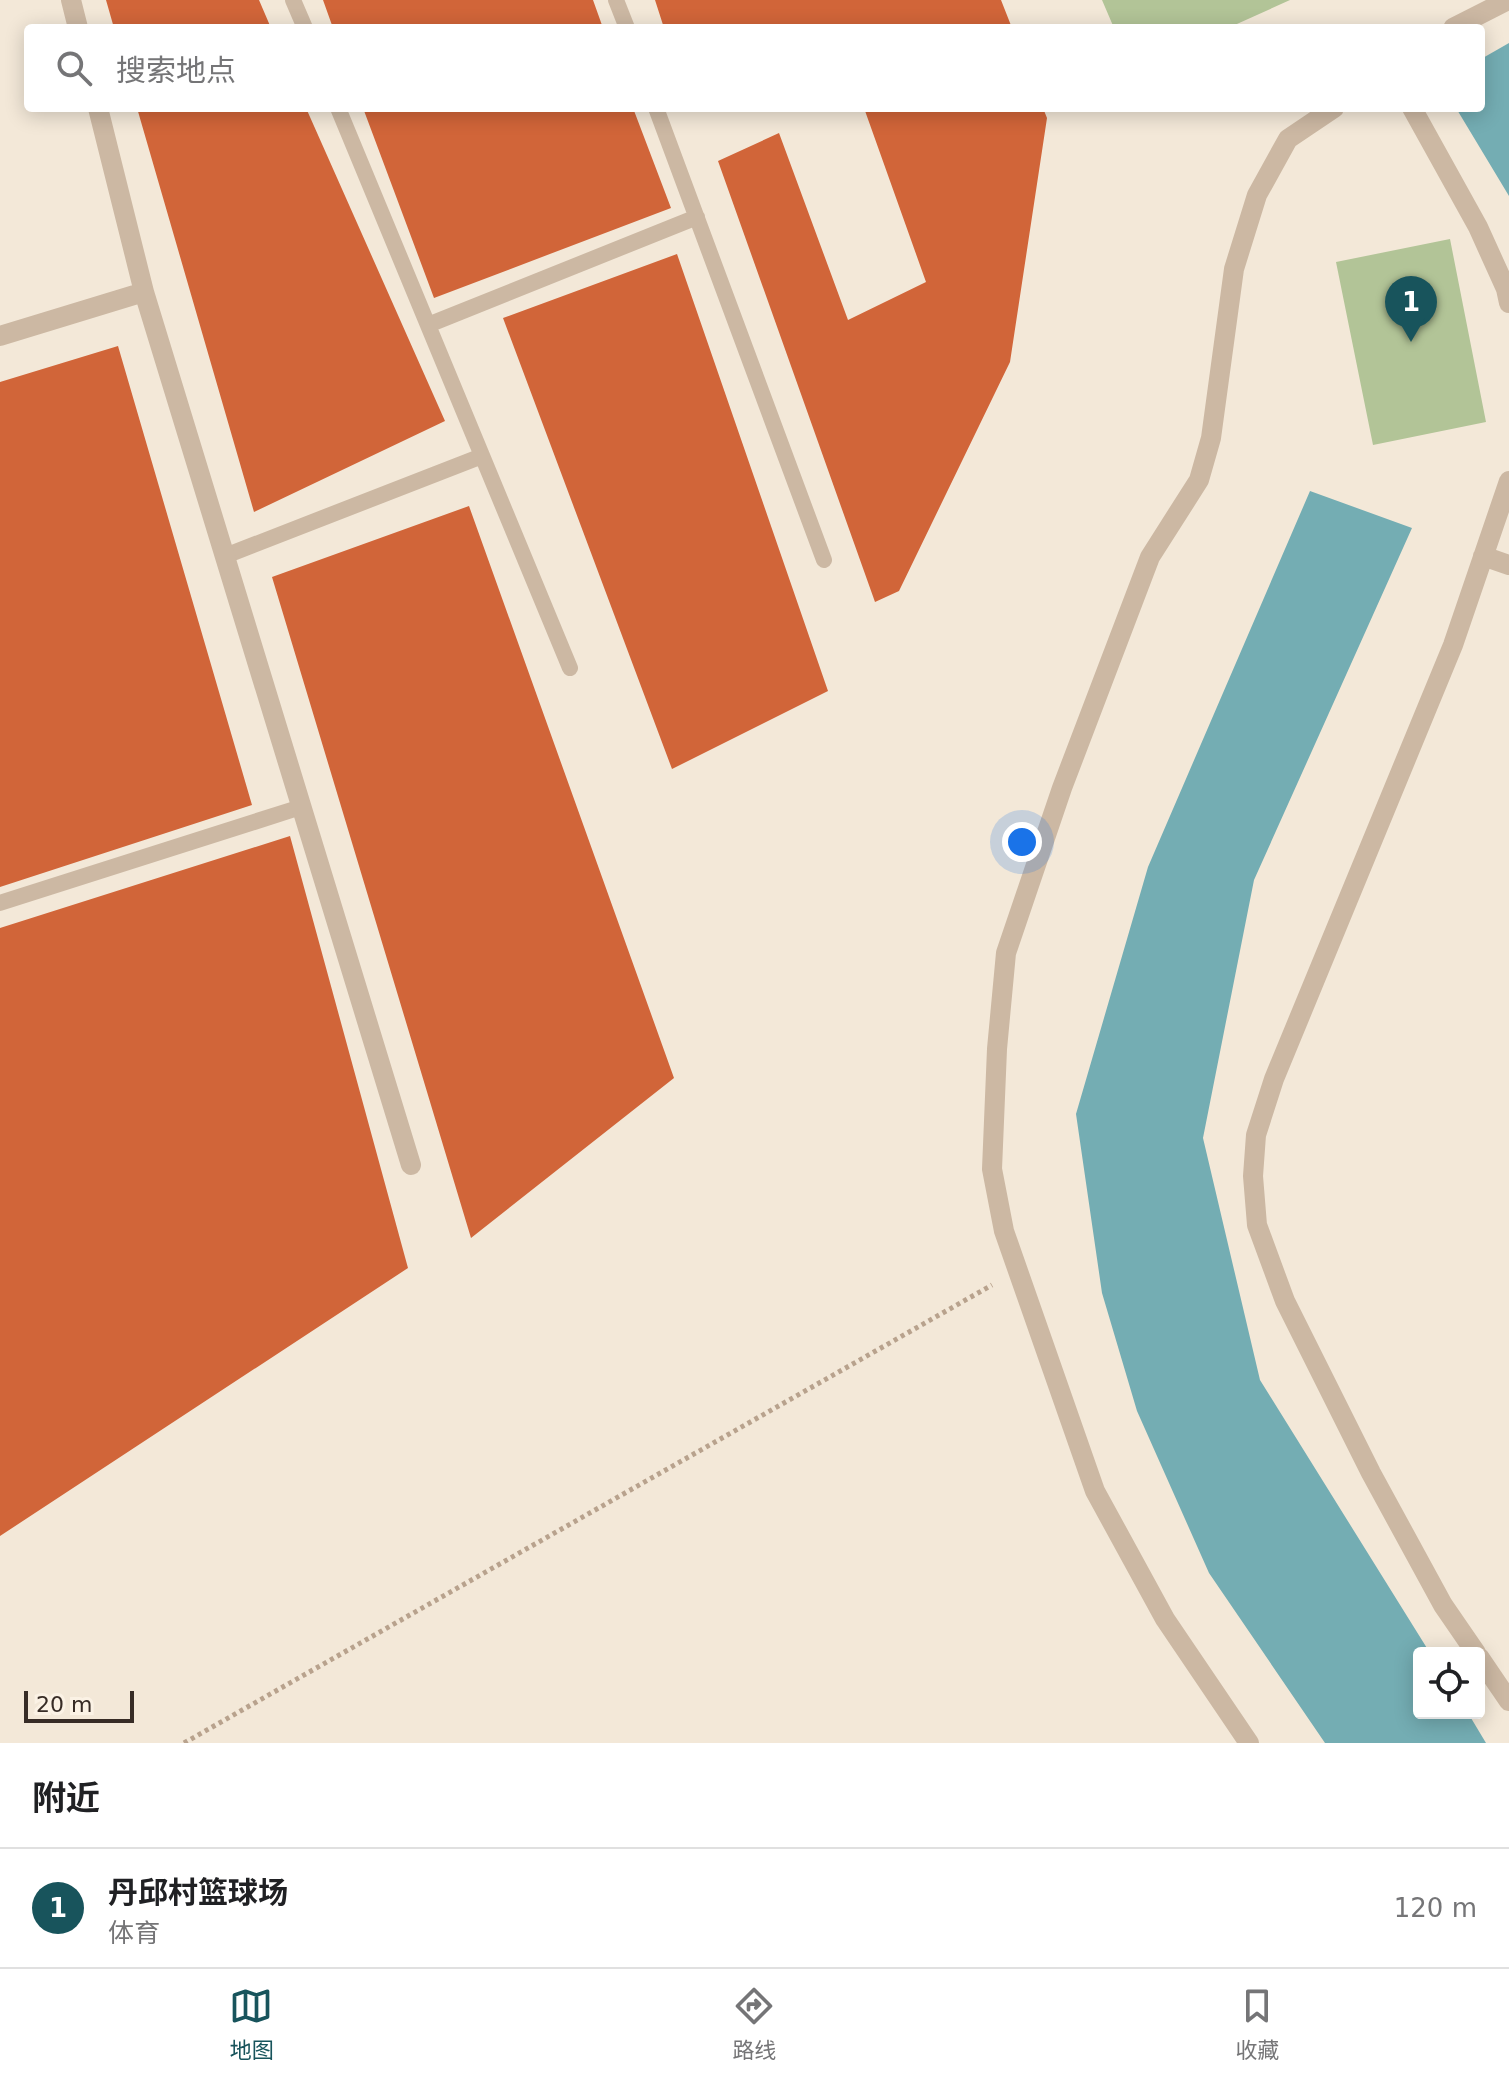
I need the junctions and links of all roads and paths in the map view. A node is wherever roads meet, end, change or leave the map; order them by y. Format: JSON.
{"nodes":[{"id":1,"x":71,"y":0,"type":"edge"},
{"id":2,"x":293,"y":0,"type":"edge"},
{"id":3,"x":616,"y":0,"type":"edge"},
{"id":4,"x":1508,"y":0,"type":"edge"},
{"id":5,"x":77,"y":24,"type":"edge"},
{"id":6,"x":303,"y":24,"type":"edge"},
{"id":7,"x":625,"y":24,"type":"edge"},
{"id":8,"x":1461,"y":24,"type":"edge"},
{"id":9,"x":99,"y":112,"type":"edge"},
{"id":10,"x":340,"y":112,"type":"edge"},
{"id":11,"x":658,"y":112,"type":"edge"},
{"id":12,"x":1328,"y":112,"type":"edge"},
{"id":13,"x":1414,"y":112,"type":"edge"},
{"id":14,"x":697,"y":217,"type":"junction"},
{"id":15,"x":144,"y":292,"type":"junction"},
{"id":16,"x":1509,"y":303,"type":"edge"},
{"id":17,"x":428,"y":325,"type":"junction"},
{"id":18,"x":0,"y":336,"type":"edge"},
{"id":19,"x":482,"y":456,"type":"junction"},
{"id":20,"x":1509,"y":481,"type":"edge"},
{"id":21,"x":225,"y":556,"type":"junction"},
{"id":22,"x":1483,"y":556,"type":"junction"},
{"id":23,"x":824,"y":560,"type":"dead end"},
{"id":24,"x":1509,"y":565,"type":"edge"},
{"id":25,"x":570,"y":668,"type":"dead end"},
{"id":26,"x":301,"y":807,"type":"junction"},
{"id":27,"x":0,"y":903,"type":"edge"},
{"id":28,"x":411,"y":1165,"type":"dead end"},
{"id":29,"x":1018,"y":1271,"type":"junction"},
{"id":30,"x":1472,"y":1647,"type":"edge"},
{"id":31,"x":1485,"y":1665,"type":"edge"},
{"id":32,"x":1509,"y":1701,"type":"edge"},
{"id":33,"x":184,"y":1743,"type":"edge"},
{"id":34,"x":1249,"y":1743,"type":"edge"}],
"edges":[{"from":1,"to":5,"type":"street"},
{"from":2,"to":6,"type":"lane"},
{"from":3,"to":7,"type":"lane"},
{"from":4,"to":8,"type":"street"},
{"from":9,"to":15,"type":"street"},
{"from":10,"to":17,"type":"lane"},
{"from":11,"to":14,"type":"lane"},
{"from":12,"to":29,"type":"street"},
{"from":13,"to":16,"type":"street"},
{"from":14,"to":17,"type":"lane"},
{"from":14,"to":23,"type":"lane"},
{"from":15,"to":18,"type":"street"},
{"from":15,"to":21,"type":"street"},
{"from":17,"to":19,"type":"lane"},
{"from":19,"to":21,"type":"lane"},
{"from":19,"to":25,"type":"lane"},
{"from":20,"to":22,"type":"street"},
{"from":21,"to":26,"type":"street"},
{"from":22,"to":24,"type":"street"},
{"from":22,"to":30,"type":"street"},
{"from":26,"to":27,"type":"lane"},
{"from":26,"to":28,"type":"street"},
{"from":29,"to":33,"type":"path"},
{"from":29,"to":34,"type":"street"},
{"from":31,"to":32,"type":"street"}]}
